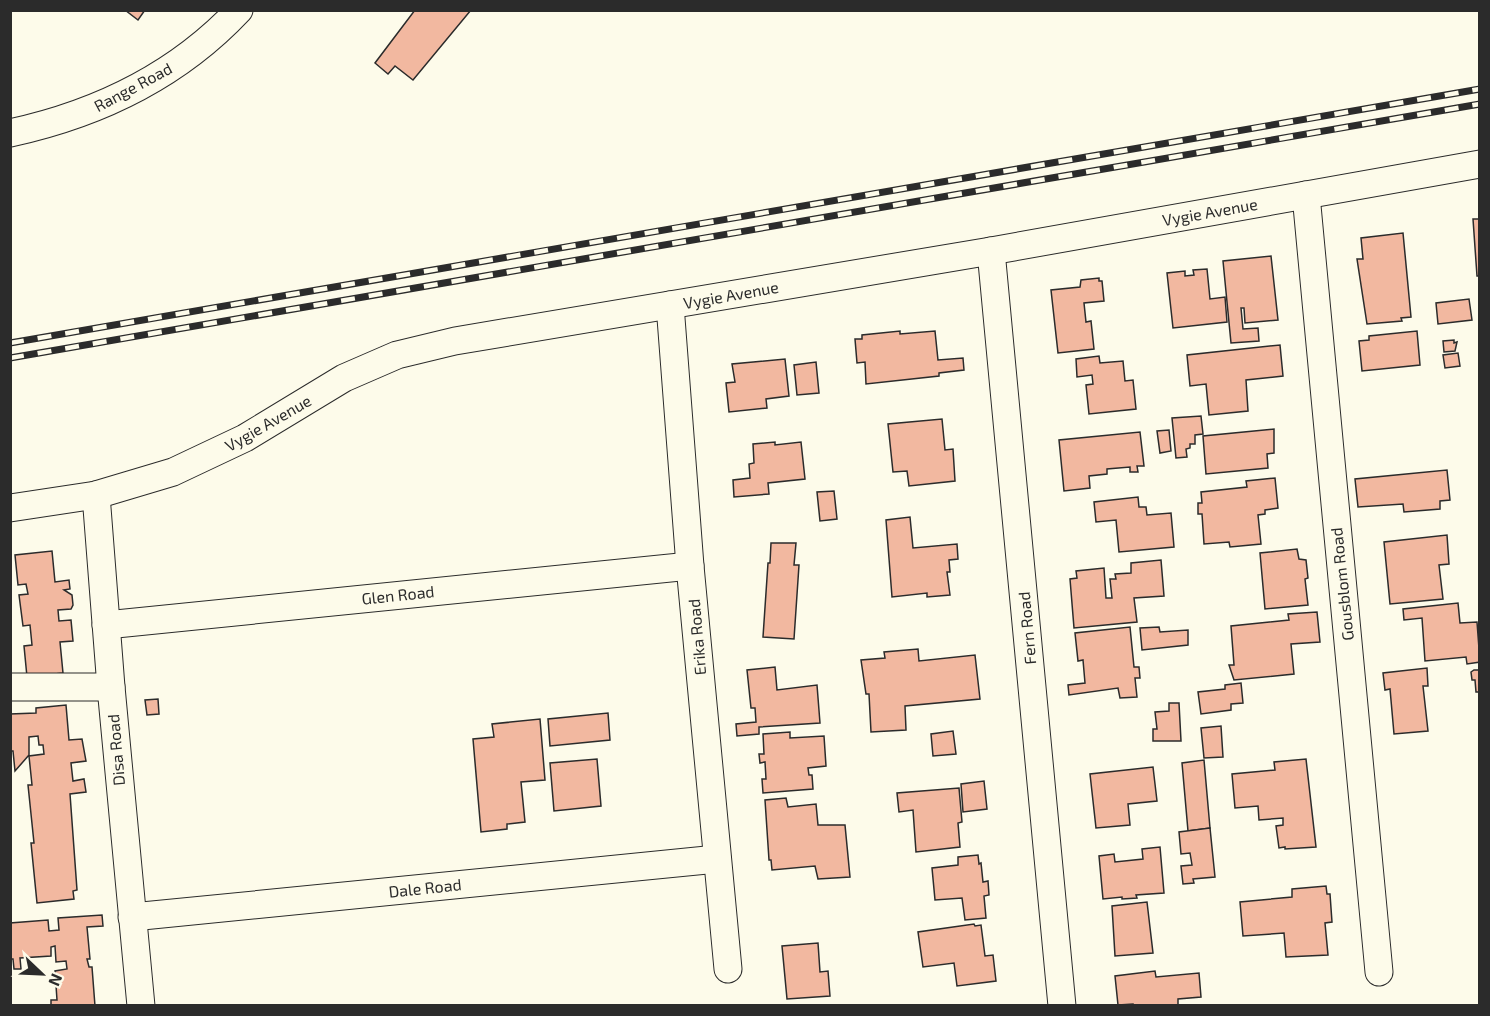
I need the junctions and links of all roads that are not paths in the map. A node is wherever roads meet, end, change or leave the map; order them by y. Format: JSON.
{"nodes":[{"id":1,"x":239,"y":10,"type":"edge"},
{"id":2,"x":10,"y":133,"type":"edge"},
{"id":3,"x":1479,"y":164,"type":"edge"},
{"id":4,"x":1306,"y":195,"type":"junction"},
{"id":5,"x":991,"y":251,"type":"junction"},
{"id":6,"x":670,"y":305,"type":"junction"},
{"id":7,"x":96,"y":495,"type":"junction"},
{"id":8,"x":10,"y":508,"type":"edge"},
{"id":9,"x":690,"y":566,"type":"junction"},
{"id":10,"x":106,"y":625,"type":"junction"},
{"id":11,"x":10,"y":687,"type":"edge"},
{"id":12,"x":111,"y":687,"type":"junction"},
{"id":13,"x":717,"y":859,"type":"junction"},
{"id":14,"x":132,"y":917,"type":"junction"},
{"id":15,"x":728,"y":969,"type":"dead end"},
{"id":16,"x":1379,"y":972,"type":"dead end"},
{"id":17,"x":141,"y":1005,"type":"edge"},
{"id":18,"x":1062,"y":1005,"type":"edge"}],
"edges":[{"from":1,"to":2,"type":"street","name":"Range Road"},
{"from":3,"to":4,"type":"street","name":"Vygie Avenue"},
{"from":4,"to":5,"type":"street","name":"Vygie Avenue"},
{"from":4,"to":16,"type":"street","name":"Gousblom Road"},
{"from":5,"to":6,"type":"street","name":"Vygie Avenue"},
{"from":5,"to":18,"type":"street","name":"Fern Road"},
{"from":6,"to":7,"type":"street","name":"Vygie Avenue"},
{"from":6,"to":9,"type":"street","name":"Erika Road"},
{"from":7,"to":8,"type":"street","name":"Vygie Avenue"},
{"from":7,"to":10,"type":"street","name":"Disa Road"},
{"from":9,"to":10,"type":"street","name":"Glen Road"},
{"from":9,"to":13,"type":"street","name":"Erika Road"},
{"from":10,"to":12,"type":"street","name":"Disa Road"},
{"from":11,"to":12,"type":"street"},
{"from":12,"to":14,"type":"street","name":"Disa Road"},
{"from":13,"to":14,"type":"street","name":"Dale Road"},
{"from":13,"to":15,"type":"street","name":"Erika Road"},
{"from":14,"to":17,"type":"street","name":"Disa Road"}]}
